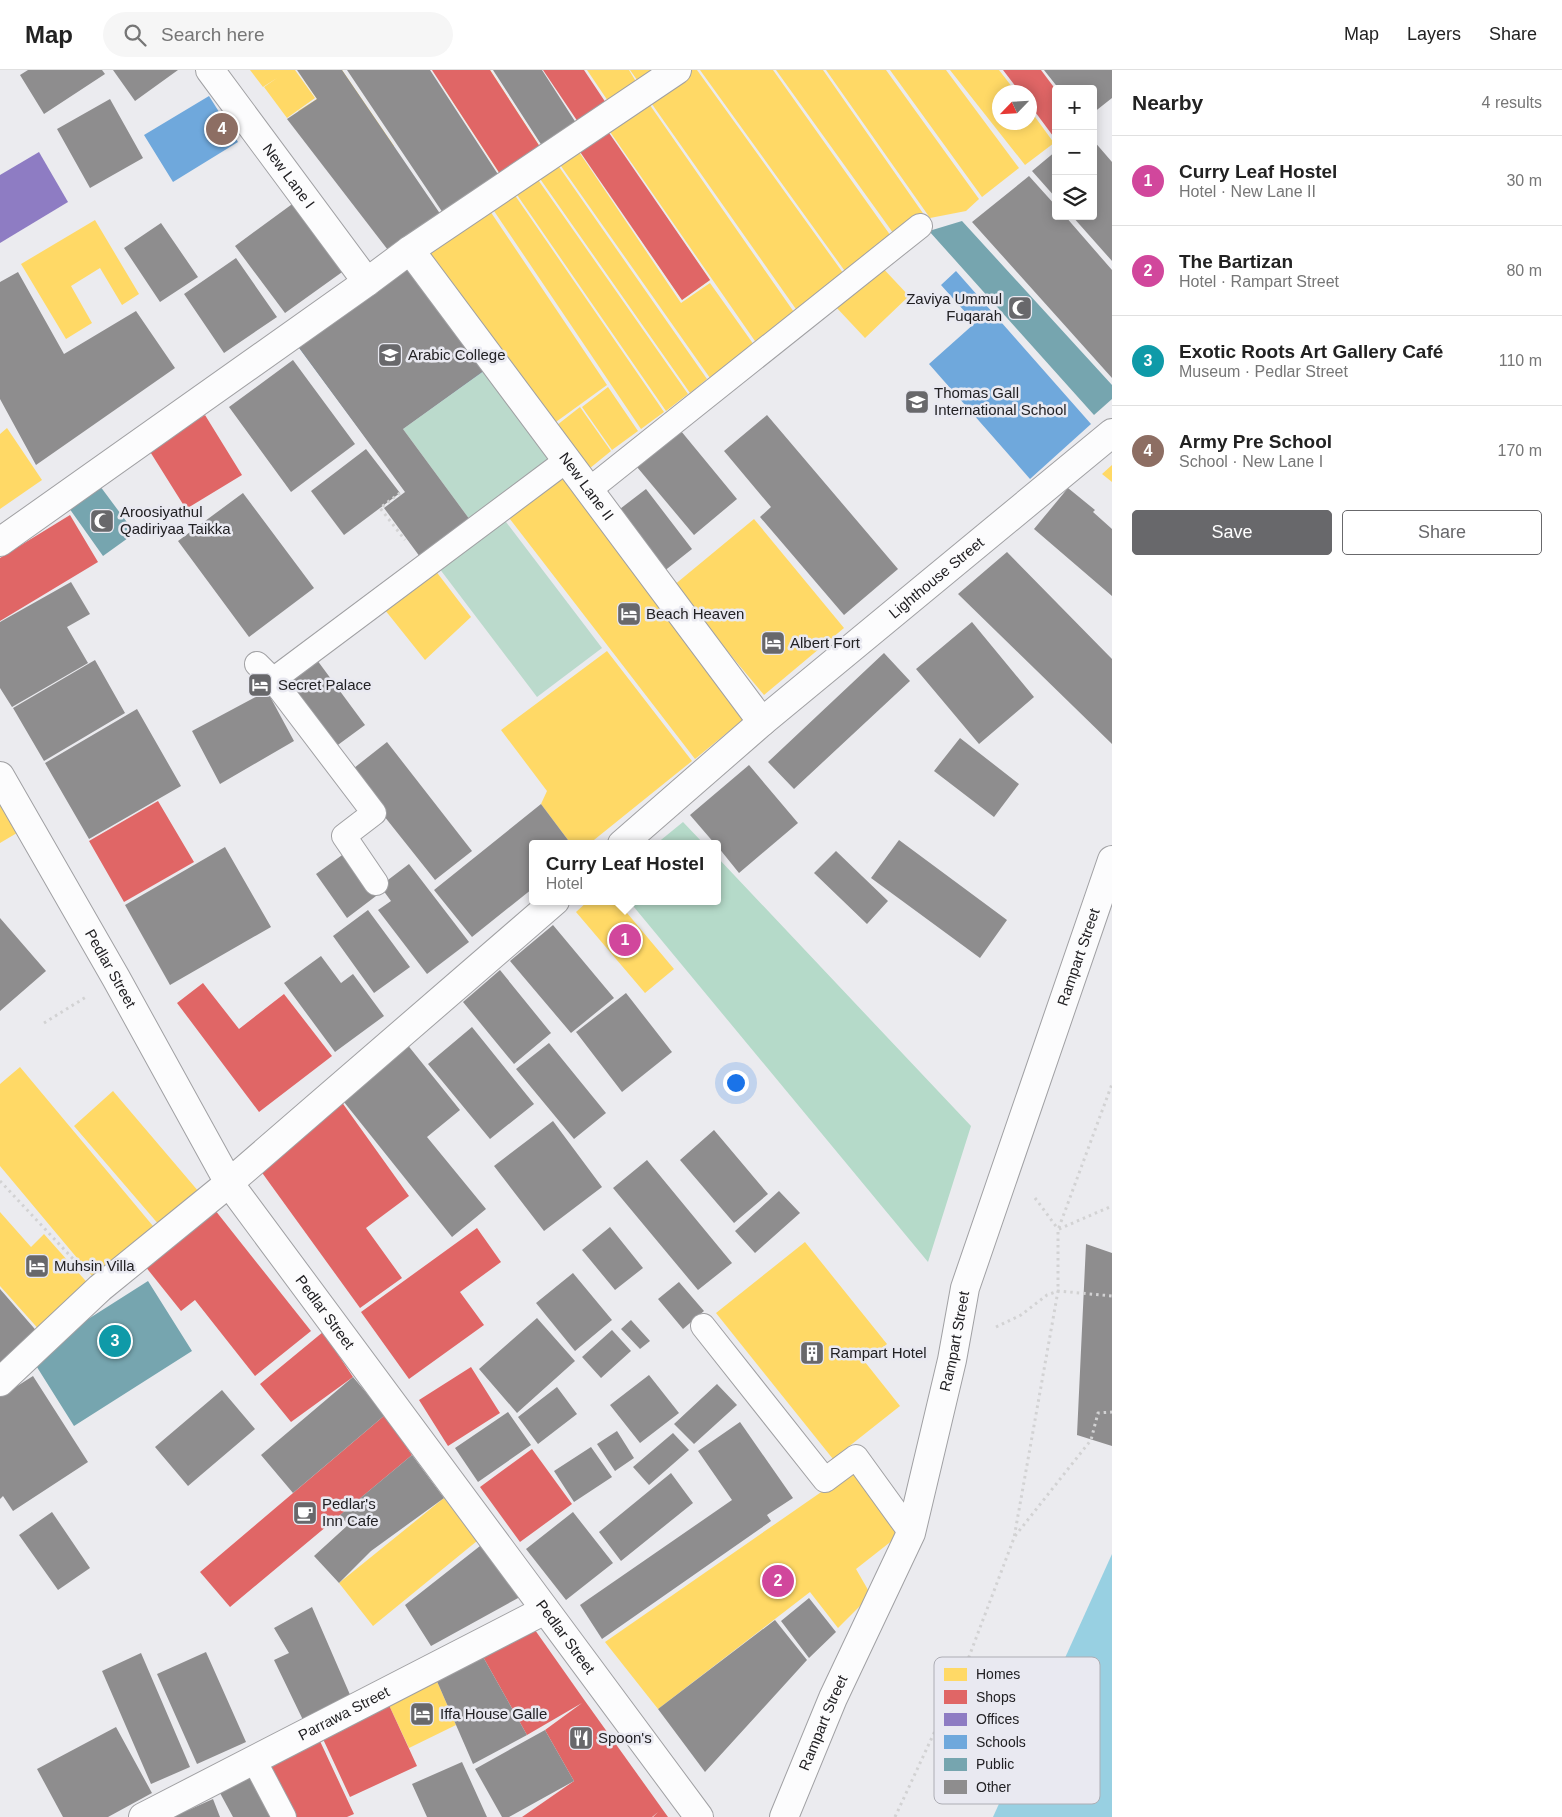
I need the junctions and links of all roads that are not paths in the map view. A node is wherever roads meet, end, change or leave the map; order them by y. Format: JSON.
{"nodes":[{"id":1,"x":210,"y":70,"type":"edge"},
{"id":2,"x":677,"y":70,"type":"edge"},
{"id":3,"x":920,"y":226,"type":"dead end"},
{"id":4,"x":410,"y":250,"type":"junction"},
{"id":5,"x":368,"y":282,"type":"junction"},
{"id":6,"x":1112,"y":433,"type":"edge"},
{"id":7,"x":568,"y":460,"type":"junction"},
{"id":8,"x":589,"y":490,"type":"junction"},
{"id":9,"x":0,"y":542,"type":"edge"},
{"id":10,"x":762,"y":722,"type":"junction"},
{"id":11,"x":0,"y":776,"type":"edge"},
{"id":12,"x":627,"y":840,"type":"edge"},
{"id":13,"x":1112,"y":860,"type":"edge"},
{"id":14,"x":376,"y":882,"type":"dead end"},
{"id":15,"x":550,"y":905,"type":"edge"},
{"id":16,"x":229,"y":1183,"type":"junction"},
{"id":17,"x":703,"y":1326,"type":"dead end"},
{"id":18,"x":0,"y":1382,"type":"edge"},
{"id":19,"x":911,"y":1533,"type":"junction"},
{"id":20,"x":545,"y":1610,"type":"junction"},
{"id":21,"x":254,"y":1760,"type":"junction"},
{"id":22,"x":143,"y":1817,"type":"edge"},
{"id":23,"x":284,"y":1817,"type":"edge"},
{"id":24,"x":699,"y":1817,"type":"edge"},
{"id":25,"x":784,"y":1817,"type":"edge"}],
"edges":[{"from":1,"to":5,"type":"street","name":"New Lane I"},
{"from":2,"to":4,"type":"street"},
{"from":3,"to":8,"type":"lane"},
{"from":4,"to":5,"type":"street"},
{"from":4,"to":7,"type":"street","name":"New Lane II"},
{"from":5,"to":9,"type":"street"},
{"from":6,"to":10,"type":"street","name":"Lighthouse Street"},
{"from":7,"to":8,"type":"street","name":"New Lane II"},
{"from":7,"to":14,"type":"lane"},
{"from":8,"to":10,"type":"street","name":"New Lane II"},
{"from":10,"to":12,"type":"street","name":"Lighthouse Street"},
{"from":11,"to":16,"type":"street","name":"Pedlar Street"},
{"from":13,"to":19,"type":"street","name":"Rampart Street"},
{"from":15,"to":16,"type":"street"},
{"from":16,"to":18,"type":"street"},
{"from":16,"to":20,"type":"street","name":"Pedlar Street"},
{"from":17,"to":19,"type":"lane"},
{"from":19,"to":25,"type":"street","name":"Rampart Street"},
{"from":20,"to":21,"type":"street","name":"Parrawa Street"},
{"from":20,"to":24,"type":"street","name":"Pedlar Street"},
{"from":21,"to":22,"type":"street","name":"Parrawa Street"},
{"from":21,"to":23,"type":"lane"}]}
